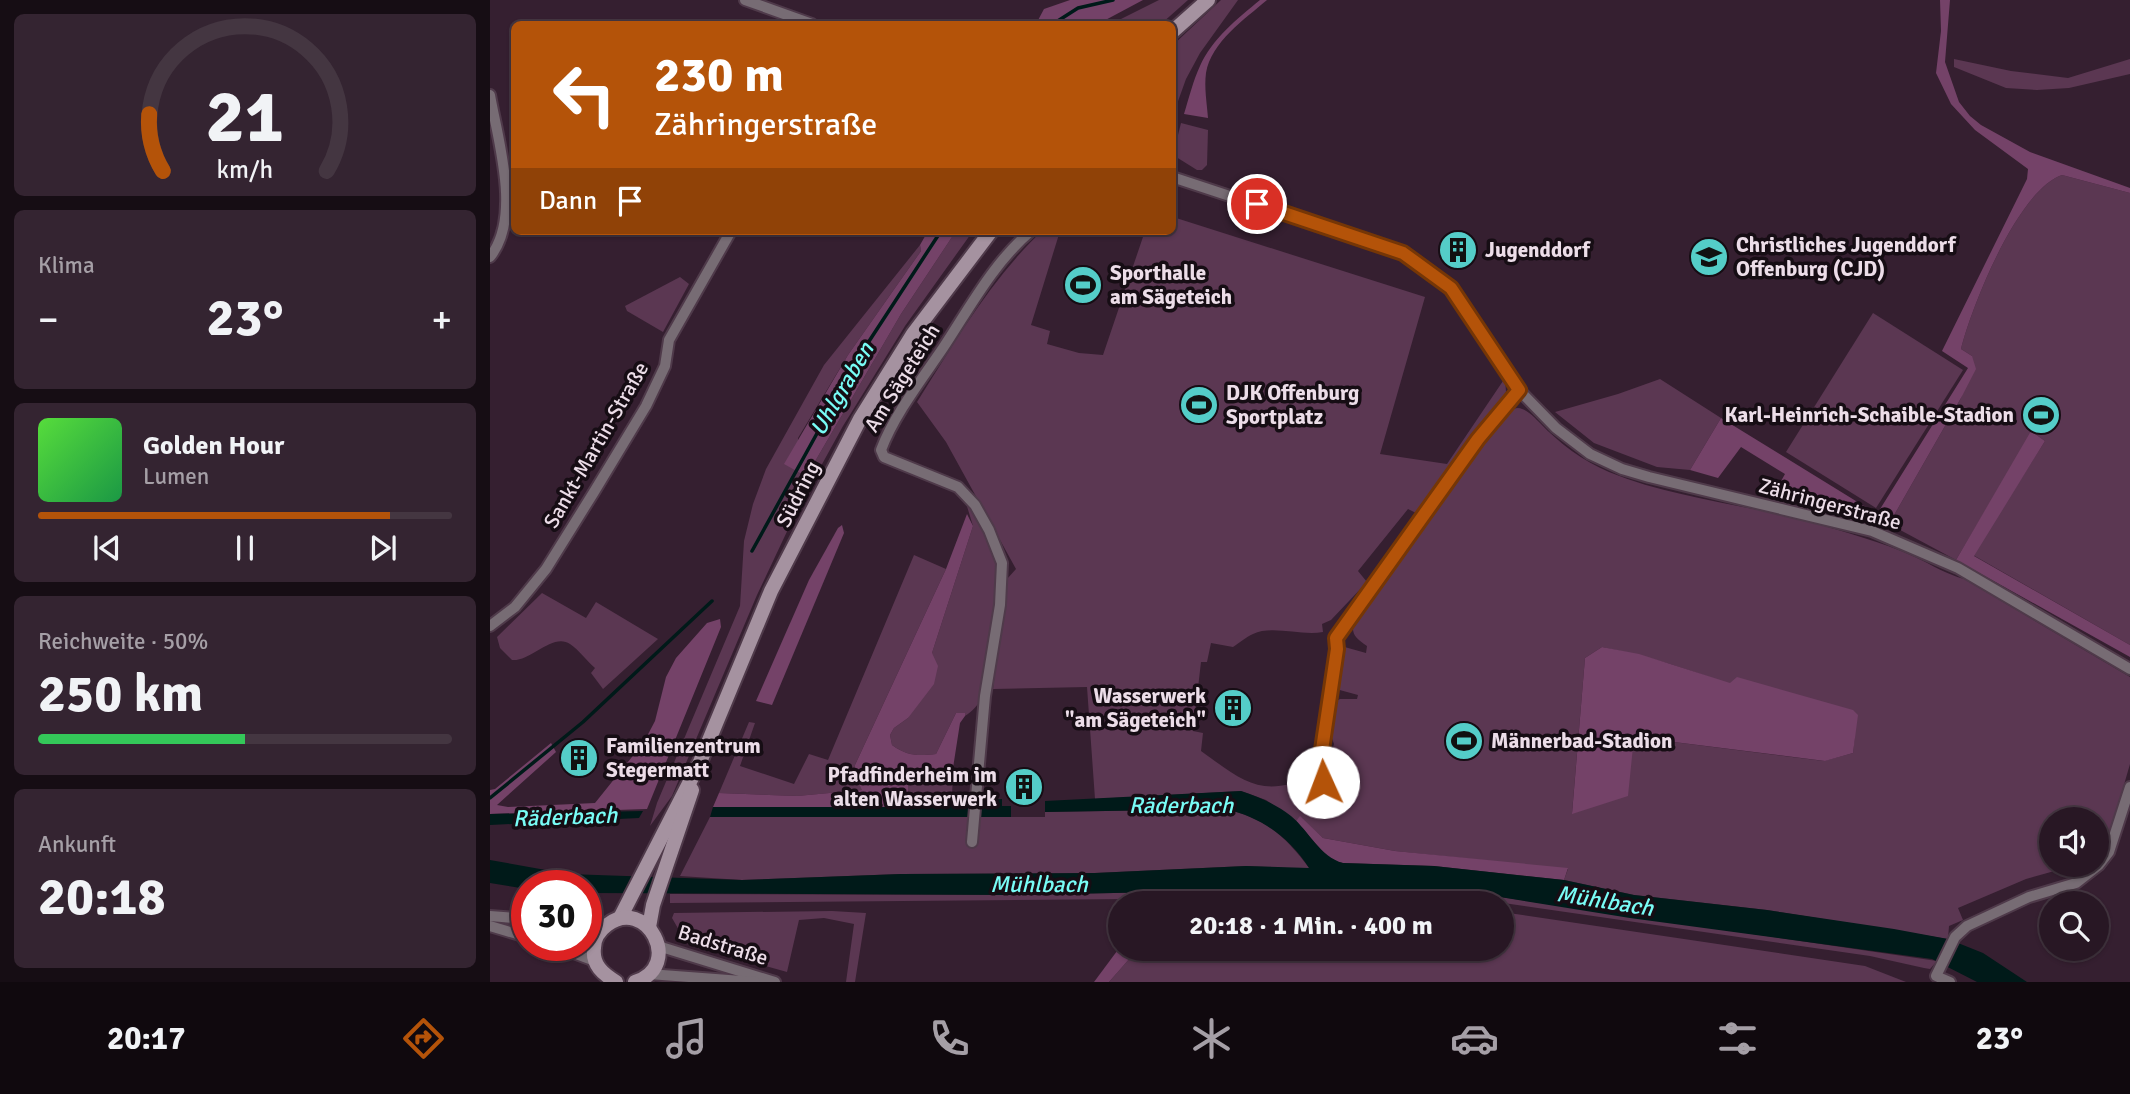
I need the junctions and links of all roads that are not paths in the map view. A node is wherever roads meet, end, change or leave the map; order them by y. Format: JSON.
{"nodes":[{"id":1,"x":745,"y":0,"type":"edge"},
{"id":2,"x":1208,"y":0,"type":"edge"},
{"id":3,"x":804,"y":21,"type":"edge"},
{"id":4,"x":1176,"y":28,"type":"edge"},
{"id":5,"x":490,"y":95,"type":"edge"},
{"id":6,"x":494,"y":135,"type":"edge"},
{"id":7,"x":1176,"y":178,"type":"edge"},
{"id":8,"x":729,"y":235,"type":"edge"},
{"id":9,"x":989,"y":235,"type":"edge"},
{"id":10,"x":1027,"y":235,"type":"edge"},
{"id":11,"x":490,"y":257,"type":"edge"},
{"id":12,"x":1519,"y":390,"type":"junction"},
{"id":13,"x":490,"y":625,"type":"edge"},
{"id":14,"x":2130,"y":669,"type":"edge"},
{"id":15,"x":700,"y":762,"type":"junction"},
{"id":16,"x":2130,"y":787,"type":"edge"},
{"id":17,"x":1326,"y":798,"type":"dead end"},
{"id":18,"x":972,"y":842,"type":"dead end"},
{"id":19,"x":490,"y":916,"type":"edge"},
{"id":20,"x":511,"y":918,"type":"edge"},
{"id":21,"x":620,"y":918,"type":"junction"},
{"id":22,"x":490,"y":926,"type":"edge"},
{"id":23,"x":649,"y":927,"type":"junction"},
{"id":24,"x":602,"y":929,"type":"edge"},
{"id":25,"x":511,"y":932,"type":"edge"},
{"id":26,"x":658,"y":946,"type":"junction"},
{"id":27,"x":595,"y":961,"type":"edge"},
{"id":28,"x":649,"y":974,"type":"junction"},
{"id":29,"x":607,"y":980,"type":"edge"},
{"id":30,"x":635,"y":982,"type":"edge"},
{"id":31,"x":755,"y":982,"type":"edge"},
{"id":32,"x":775,"y":982,"type":"edge"},
{"id":33,"x":1950,"y":982,"type":"edge"}],
"edges":[{"from":1,"to":3,"type":"street"},
{"from":2,"to":4,"type":"street"},
{"from":5,"to":6,"type":"street"},
{"from":6,"to":11,"type":"street"},
{"from":7,"to":12,"type":"street","name":"Zähringerstraße"},
{"from":8,"to":13,"type":"street","name":"Sankt-Martin-Straße"},
{"from":9,"to":15,"type":"street","name":"Südring"},
{"from":10,"to":18,"type":"street","name":"Am Sägeteich"},
{"from":12,"to":14,"type":"street","name":"Zähringerstraße"},
{"from":12,"to":17,"type":"street"},
{"from":15,"to":21,"type":"street","name":"Südring"},
{"from":15,"to":23,"type":"street","name":"Südring"},
{"from":16,"to":33,"type":"street"},
{"from":19,"to":20,"type":"street"},
{"from":21,"to":23,"type":"street"},
{"from":21,"to":24,"type":"street"},
{"from":22,"to":25,"type":"street"},
{"from":23,"to":26,"type":"street"},
{"from":26,"to":28,"type":"street"},
{"from":26,"to":32,"type":"street","name":"Badstraße"},
{"from":27,"to":29,"type":"street"},
{"from":28,"to":30,"type":"street"},
{"from":28,"to":31,"type":"street","name":"Badstraße"}]}
